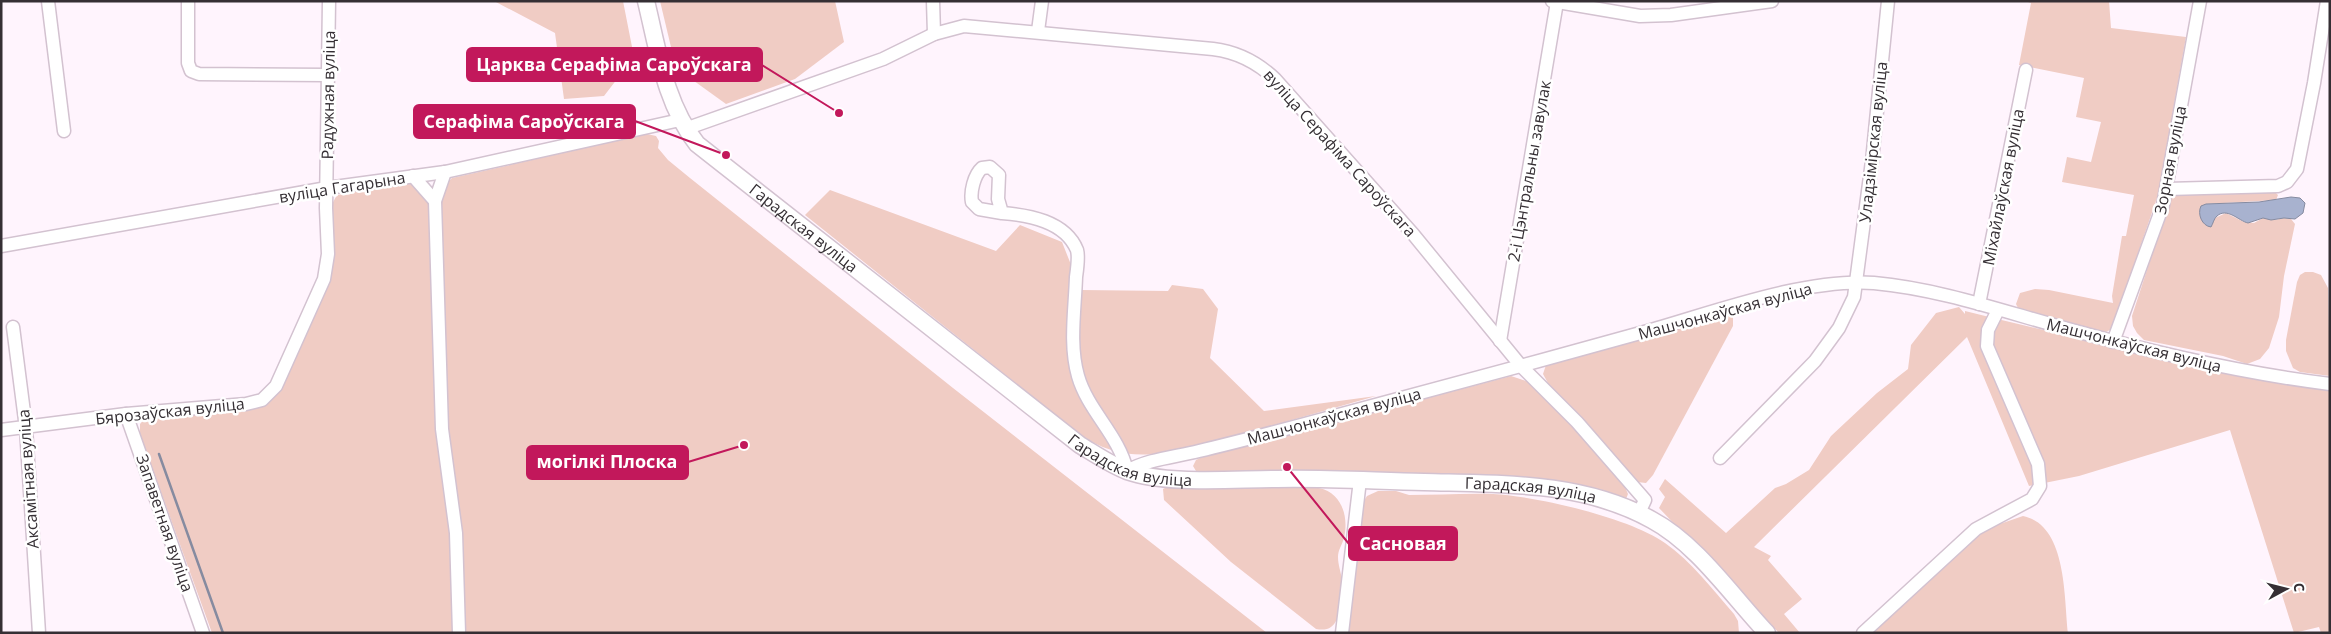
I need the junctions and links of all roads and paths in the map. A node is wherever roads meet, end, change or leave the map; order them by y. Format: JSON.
{"nodes":[{"id":1,"x":48,"y":1,"type":"edge"},
{"id":2,"x":188,"y":1,"type":"edge"},
{"id":3,"x":322,"y":1,"type":"edge"},
{"id":4,"x":329,"y":1,"type":"edge"},
{"id":5,"x":646,"y":1,"type":"edge"},
{"id":6,"x":933,"y":1,"type":"edge"},
{"id":7,"x":1042,"y":1,"type":"edge"},
{"id":8,"x":1772,"y":1,"type":"edge"},
{"id":9,"x":1888,"y":1,"type":"edge"},
{"id":10,"x":2200,"y":1,"type":"edge"},
{"id":11,"x":2327,"y":1,"type":"edge"},
{"id":12,"x":1554,"y":2,"type":"edge"},
{"id":13,"x":1038,"y":32,"type":"junction"},
{"id":14,"x":934,"y":34,"type":"junction"},
{"id":15,"x":2026,"y":70,"type":"dead end"},
{"id":16,"x":328,"y":75,"type":"junction"},
{"id":17,"x":682,"y":125,"type":"junction"},
{"id":18,"x":64,"y":131,"type":"dead end"},
{"id":19,"x":445,"y":172,"type":"junction"},
{"id":20,"x":413,"y":176,"type":"junction"},
{"id":21,"x":327,"y":188,"type":"junction"},
{"id":22,"x":2167,"y":189,"type":"junction"},
{"id":23,"x":435,"y":201,"type":"junction"},
{"id":24,"x":1002,"y":213,"type":"dead end"},
{"id":25,"x":2,"y":242,"type":"edge"},
{"id":26,"x":1857,"y":282,"type":"junction"},
{"id":27,"x":1979,"y":304,"type":"junction"},
{"id":28,"x":1998,"y":310,"type":"junction"},
{"id":29,"x":13,"y":327,"type":"dead end"},
{"id":30,"x":1500,"y":341,"type":"junction"},
{"id":31,"x":2113,"y":342,"type":"junction"},
{"id":32,"x":1521,"y":366,"type":"junction"},
{"id":33,"x":2330,"y":384,"type":"edge"},
{"id":34,"x":126,"y":414,"type":"junction"},
{"id":35,"x":26,"y":428,"type":"junction"},
{"id":36,"x":1,"y":430,"type":"edge"},
{"id":37,"x":1720,"y":458,"type":"dead end"},
{"id":38,"x":1127,"y":471,"type":"junction"},
{"id":39,"x":1360,"y":480,"type":"junction"},
{"id":40,"x":1639,"y":513,"type":"junction"},
{"id":41,"x":38,"y":633,"type":"edge"},
{"id":42,"x":203,"y":633,"type":"edge"},
{"id":43,"x":459,"y":633,"type":"edge"},
{"id":44,"x":1342,"y":633,"type":"edge"},
{"id":45,"x":1767,"y":633,"type":"edge"},
{"id":46,"x":1863,"y":633,"type":"edge"}],
"edges":[{"from":1,"to":18,"type":"street"},
{"from":2,"to":16,"type":"street"},
{"from":3,"to":4,"type":"street"},
{"from":4,"to":16,"type":"street","name":"Радужная вуліца"},
{"from":5,"to":17,"type":"main road","name":"Гарадская вуліца"},
{"from":6,"to":14,"type":"street"},
{"from":7,"to":13,"type":"street"},
{"from":8,"to":12,"type":"street"},
{"from":9,"to":26,"type":"street","name":"Уладзімірская вуліца"},
{"from":10,"to":22,"type":"street","name":"Зорная вуліца"},
{"from":11,"to":22,"type":"street"},
{"from":12,"to":30,"type":"street","name":"2-і Цэнтральны завулак"},
{"from":13,"to":14,"type":"street","name":"вуліца Серафіма Сароўскага"},
{"from":13,"to":30,"type":"street","name":"вуліца Серафіма Сароўскага"},
{"from":14,"to":17,"type":"street","name":"вуліца Серафіма Сароўскага"},
{"from":15,"to":27,"type":"street","name":"Міхайлаўская вуліца"},
{"from":16,"to":21,"type":"street","name":"Радужная вуліца"},
{"from":17,"to":19,"type":"street","name":"вуліца Гагарына"},
{"from":17,"to":38,"type":"main road","name":"Гарадская вуліца"},
{"from":19,"to":20,"type":"street","name":"вуліца Гагарына"},
{"from":19,"to":23,"type":"street"},
{"from":20,"to":21,"type":"street","name":"вуліца Гагарына"},
{"from":20,"to":23,"type":"street"},
{"from":21,"to":25,"type":"street","name":"вуліца Гагарына"},
{"from":21,"to":34,"type":"street","name":"Бярозаўская вуліца"},
{"from":22,"to":31,"type":"street","name":"Зорная вуліца"},
{"from":23,"to":43,"type":"street"},
{"from":24,"to":38,"type":"street"},
{"from":26,"to":27,"type":"street","name":"Машчонкаўская вуліца"},
{"from":26,"to":32,"type":"street","name":"Машчонкаўская вуліца"},
{"from":26,"to":37,"type":"street","name":"Уладзімірская вуліца"},
{"from":27,"to":28,"type":"street","name":"Машчонкаўская вуліца"},
{"from":28,"to":31,"type":"street","name":"Машчонкаўская вуліца"},
{"from":28,"to":46,"type":"street"},
{"from":29,"to":35,"type":"street","name":"Аксамітная вуліца"},
{"from":30,"to":32,"type":"street","name":"вуліца Серафіма Сароўскага"},
{"from":31,"to":33,"type":"street","name":"Машчонкаўская вуліца"},
{"from":32,"to":38,"type":"street","name":"Машчонкаўская вуліца"},
{"from":32,"to":40,"type":"street","name":"вуліца Серафіма Сароўскага"},
{"from":34,"to":35,"type":"street","name":"Бярозаўская вуліца"},
{"from":34,"to":42,"type":"street","name":"Запаветная вуліца"},
{"from":35,"to":36,"type":"street","name":"Бярозаўская вуліца"},
{"from":35,"to":41,"type":"street","name":"Аксамітная вуліца"},
{"from":38,"to":39,"type":"main road","name":"Гарадская вуліца"},
{"from":39,"to":40,"type":"main road","name":"Гарадская вуліца"},
{"from":39,"to":44,"type":"street"},
{"from":40,"to":45,"type":"main road","name":"Гарадская вуліца"}]}
